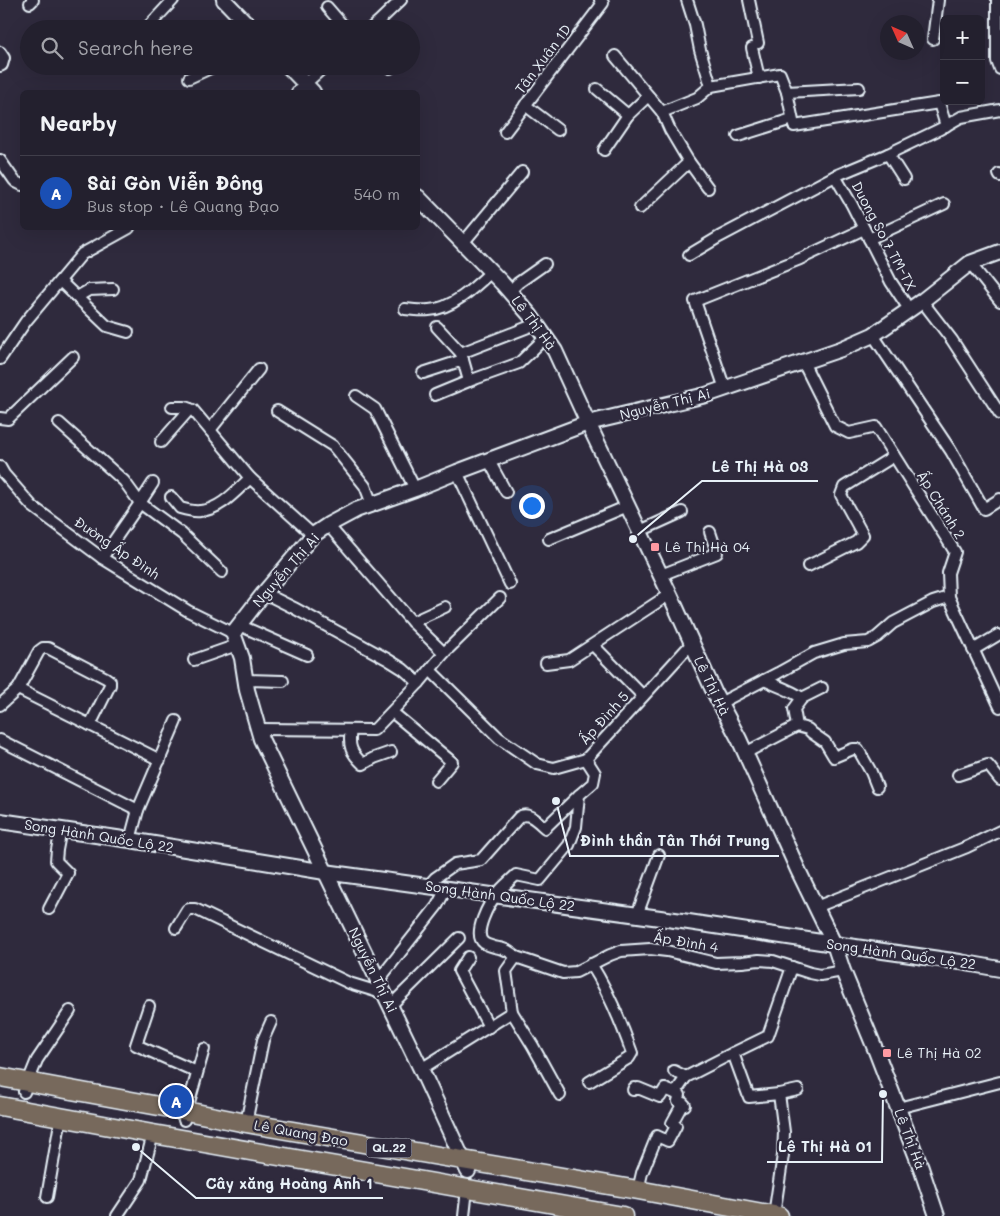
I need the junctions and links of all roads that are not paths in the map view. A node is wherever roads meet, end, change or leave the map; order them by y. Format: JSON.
{"nodes":[{"id":1,"x":173,"y":0,"type":"edge"},
{"id":2,"x":224,"y":0,"type":"edge"},
{"id":3,"x":401,"y":0,"type":"edge"},
{"id":4,"x":687,"y":0,"type":"edge"},
{"id":5,"x":750,"y":0,"type":"edge"},
{"id":6,"x":938,"y":0,"type":"edge"},
{"id":7,"x":997,"y":0,"type":"edge"},
{"id":8,"x":603,"y":1,"type":"edge"},
{"id":9,"x":327,"y":6,"type":"dead end"},
{"id":10,"x":154,"y":20,"type":"edge"},
{"id":11,"x":243,"y":20,"type":"edge"},
{"id":12,"x":339,"y":20,"type":"edge"},
{"id":13,"x":380,"y":20,"type":"edge"},
{"id":14,"x":933,"y":39,"type":"dead end"},
{"id":15,"x":0,"y":52,"type":"edge"},
{"id":16,"x":615,"y":56,"type":"dead end"},
{"id":17,"x":0,"y":66,"type":"edge"},
{"id":18,"x":1000,"y":69,"type":"edge"},
{"id":19,"x":195,"y":75,"type":"edge"},
{"id":20,"x":294,"y":75,"type":"edge"},
{"id":21,"x":318,"y":75,"type":"edge"},
{"id":22,"x":188,"y":78,"type":"dead end"},
{"id":23,"x":759,"y":78,"type":"junction"},
{"id":24,"x":712,"y":86,"type":"junction"},
{"id":25,"x":858,"y":88,"type":"dead end"},
{"id":26,"x":597,"y":89,"type":"dead end"},
{"id":27,"x":305,"y":90,"type":"edge"},
{"id":28,"x":787,"y":92,"type":"junction"},
{"id":29,"x":648,"y":96,"type":"junction"},
{"id":30,"x":525,"y":105,"type":"junction"},
{"id":31,"x":1000,"y":110,"type":"edge"},
{"id":32,"x":662,"y":112,"type":"junction"},
{"id":33,"x":628,"y":115,"type":"junction"},
{"id":34,"x":792,"y":119,"type":"junction"},
{"id":35,"x":946,"y":126,"type":"junction"},
{"id":36,"x":558,"y":130,"type":"dead end"},
{"id":37,"x":505,"y":132,"type":"dead end"},
{"id":38,"x":738,"y":136,"type":"dead end"},
{"id":39,"x":604,"y":150,"type":"dead end"},
{"id":40,"x":888,"y":154,"type":"junction"},
{"id":41,"x":0,"y":160,"type":"edge"},
{"id":42,"x":689,"y":162,"type":"junction"},
{"id":43,"x":522,"y":172,"type":"dead end"},
{"id":44,"x":835,"y":176,"type":"junction"},
{"id":45,"x":904,"y":179,"type":"dead end"},
{"id":46,"x":20,"y":183,"type":"edge"},
{"id":47,"x":708,"y":188,"type":"dead end"},
{"id":48,"x":420,"y":200,"type":"edge"},
{"id":49,"x":944,"y":204,"type":"dead end"},
{"id":50,"x":640,"y":208,"type":"dead end"},
{"id":51,"x":864,"y":229,"type":"junction"},
{"id":52,"x":121,"y":230,"type":"edge"},
{"id":53,"x":869,"y":239,"type":"junction"},
{"id":54,"x":462,"y":243,"type":"junction"},
{"id":55,"x":1000,"y":252,"type":"edge"},
{"id":56,"x":689,"y":255,"type":"dead end"},
{"id":57,"x":970,"y":263,"type":"junction"},
{"id":58,"x":545,"y":264,"type":"dead end"},
{"id":59,"x":491,"y":272,"type":"junction"},
{"id":60,"x":60,"y":281,"type":"junction"},
{"id":61,"x":113,"y":289,"type":"dead end"},
{"id":62,"x":509,"y":292,"type":"junction"},
{"id":63,"x":77,"y":298,"type":"junction"},
{"id":64,"x":1000,"y":300,"type":"edge"},
{"id":65,"x":922,"y":301,"type":"junction"},
{"id":66,"x":405,"y":309,"type":"dead end"},
{"id":67,"x":909,"y":309,"type":"junction"},
{"id":68,"x":536,"y":324,"type":"junction"},
{"id":69,"x":437,"y":327,"type":"dead end"},
{"id":70,"x":128,"y":332,"type":"dead end"},
{"id":71,"x":874,"y":334,"type":"junction"},
{"id":72,"x":546,"y":337,"type":"junction"},
{"id":73,"x":462,"y":356,"type":"junction"},
{"id":74,"x":73,"y":357,"type":"dead end"},
{"id":75,"x":0,"y":359,"type":"edge"},
{"id":76,"x":803,"y":362,"type":"junction"},
{"id":77,"x":259,"y":369,"type":"dead end"},
{"id":78,"x":424,"y":373,"type":"dead end"},
{"id":79,"x":469,"y":381,"type":"junction"},
{"id":80,"x":725,"y":388,"type":"junction"},
{"id":81,"x":435,"y":395,"type":"dead end"},
{"id":82,"x":356,"y":396,"type":"dead end"},
{"id":83,"x":172,"y":407,"type":"dead end"},
{"id":84,"x":190,"y":409,"type":"junction"},
{"id":85,"x":277,"y":411,"type":"dead end"},
{"id":86,"x":1000,"y":414,"type":"edge"},
{"id":87,"x":0,"y":418,"type":"edge"},
{"id":88,"x":60,"y":423,"type":"dead end"},
{"id":89,"x":588,"y":423,"type":"junction"},
{"id":90,"x":210,"y":430,"type":"junction"},
{"id":91,"x":162,"y":442,"type":"dead end"},
{"id":92,"x":894,"y":456,"type":"junction"},
{"id":93,"x":488,"y":461,"type":"junction"},
{"id":94,"x":457,"y":472,"type":"junction"},
{"id":95,"x":1,"y":473,"type":"edge"},
{"id":96,"x":250,"y":478,"type":"junction"},
{"id":97,"x":153,"y":483,"type":"dead end"},
{"id":98,"x":415,"y":489,"type":"junction"},
{"id":99,"x":506,"y":492,"type":"dead end"},
{"id":100,"x":171,"y":497,"type":"dead end"},
{"id":101,"x":1000,"y":499,"type":"edge"},
{"id":102,"x":140,"y":503,"type":"junction"},
{"id":103,"x":372,"y":504,"type":"junction"},
{"id":104,"x":628,"y":506,"type":"junction"},
{"id":105,"x":682,"y":512,"type":"dead end"},
{"id":106,"x":328,"y":525,"type":"junction"},
{"id":107,"x":640,"y":531,"type":"junction"},
{"id":108,"x":710,"y":532,"type":"dead end"},
{"id":109,"x":313,"y":535,"type":"junction"},
{"id":110,"x":549,"y":539,"type":"dead end"},
{"id":111,"x":102,"y":558,"type":"junction"},
{"id":112,"x":808,"y":566,"type":"dead end"},
{"id":113,"x":222,"y":572,"type":"dead end"},
{"id":114,"x":661,"y":575,"type":"junction"},
{"id":115,"x":510,"y":584,"type":"dead end"},
{"id":116,"x":264,"y":594,"type":"junction"},
{"id":117,"x":670,"y":594,"type":"junction"},
{"id":118,"x":949,"y":597,"type":"junction"},
{"id":119,"x":500,"y":598,"type":"dead end"},
{"id":120,"x":445,"y":607,"type":"dead end"},
{"id":121,"x":412,"y":622,"type":"junction"},
{"id":122,"x":236,"y":634,"type":"junction"},
{"id":123,"x":998,"y":635,"type":"dead end"},
{"id":124,"x":692,"y":643,"type":"junction"},
{"id":125,"x":593,"y":645,"type":"junction"},
{"id":126,"x":974,"y":650,"type":"junction"},
{"id":127,"x":444,"y":653,"type":"junction"},
{"id":128,"x":307,"y":655,"type":"dead end"},
{"id":129,"x":194,"y":660,"type":"dead end"},
{"id":130,"x":546,"y":664,"type":"dead end"},
{"id":131,"x":430,"y":670,"type":"junction"},
{"id":132,"x":246,"y":680,"type":"junction"},
{"id":133,"x":764,"y":680,"type":"junction"},
{"id":134,"x":283,"y":681,"type":"dead end"},
{"id":135,"x":419,"y":684,"type":"junction"},
{"id":136,"x":822,"y":688,"type":"dead end"},
{"id":137,"x":18,"y":689,"type":"junction"},
{"id":138,"x":643,"y":696,"type":"junction"},
{"id":139,"x":802,"y":698,"type":"junction"},
{"id":140,"x":720,"y":703,"type":"junction"},
{"id":141,"x":0,"y":705,"type":"edge"},
{"id":142,"x":1000,"y":707,"type":"edge"},
{"id":143,"x":392,"y":712,"type":"junction"},
{"id":144,"x":176,"y":721,"type":"dead end"},
{"id":145,"x":90,"y":725,"type":"junction"},
{"id":146,"x":797,"y":726,"type":"junction"},
{"id":147,"x":259,"y":729,"type":"junction"},
{"id":148,"x":351,"y":730,"type":"junction"},
{"id":149,"x":0,"y":740,"type":"edge"},
{"id":150,"x":391,"y":752,"type":"dead end"},
{"id":151,"x":745,"y":753,"type":"junction"},
{"id":152,"x":586,"y":759,"type":"junction"},
{"id":153,"x":160,"y":760,"type":"junction"},
{"id":154,"x":958,"y":775,"type":"dead end"},
{"id":155,"x":1000,"y":780,"type":"edge"},
{"id":156,"x":436,"y":781,"type":"dead end"},
{"id":157,"x":876,"y":787,"type":"dead end"},
{"id":158,"x":579,"y":795,"type":"junction"},
{"id":159,"x":138,"y":810,"type":"junction"},
{"id":160,"x":0,"y":821,"type":"edge"},
{"id":161,"x":61,"y":830,"type":"junction"},
{"id":162,"x":1000,"y":831,"type":"edge"},
{"id":163,"x":130,"y":840,"type":"junction"},
{"id":164,"x":659,"y":855,"type":"dead end"},
{"id":165,"x":325,"y":872,"type":"junction"},
{"id":166,"x":428,"y":886,"type":"junction"},
{"id":167,"x":446,"y":889,"type":"junction"},
{"id":168,"x":496,"y":895,"type":"junction"},
{"id":169,"x":816,"y":907,"type":"junction"},
{"id":170,"x":49,"y":909,"type":"dead end"},
{"id":171,"x":637,"y":915,"type":"junction"},
{"id":172,"x":176,"y":928,"type":"dead end"},
{"id":173,"x":459,"y":938,"type":"dead end"},
{"id":174,"x":834,"y":944,"type":"junction"},
{"id":175,"x":516,"y":956,"type":"junction"},
{"id":176,"x":468,"y":957,"type":"dead end"},
{"id":177,"x":591,"y":964,"type":"junction"},
{"id":178,"x":792,"y":967,"type":"junction"},
{"id":179,"x":1000,"y":969,"type":"edge"},
{"id":180,"x":843,"y":971,"type":"junction"},
{"id":181,"x":378,"y":981,"type":"junction"},
{"id":182,"x":387,"y":1000,"type":"junction"},
{"id":183,"x":149,"y":1006,"type":"dead end"},
{"id":184,"x":70,"y":1011,"type":"dead end"},
{"id":185,"x":512,"y":1012,"type":"junction"},
{"id":186,"x":271,"y":1022,"type":"dead end"},
{"id":187,"x":489,"y":1027,"type":"junction"},
{"id":188,"x":204,"y":1049,"type":"dead end"},
{"id":189,"x":733,"y":1053,"type":"junction"},
{"id":190,"x":421,"y":1069,"type":"junction"},
{"id":191,"x":197,"y":1072,"type":"junction"},
{"id":192,"x":674,"y":1072,"type":"dead end"},
{"id":193,"x":0,"y":1077,"type":"edge"},
{"id":194,"x":686,"y":1077,"type":"junction"},
{"id":195,"x":589,"y":1082,"type":"dead end"},
{"id":196,"x":1000,"y":1082,"type":"edge"},
{"id":197,"x":26,"y":1087,"type":"junction"},
{"id":198,"x":0,"y":1088,"type":"edge"},
{"id":199,"x":633,"y":1090,"type":"dead end"},
{"id":200,"x":798,"y":1090,"type":"dead end"},
{"id":201,"x":676,"y":1093,"type":"junction"},
{"id":202,"x":779,"y":1094,"type":"junction"},
{"id":203,"x":560,"y":1095,"type":"dead end"},
{"id":204,"x":0,"y":1106,"type":"edge"},
{"id":205,"x":898,"y":1108,"type":"junction"},
{"id":206,"x":0,"y":1114,"type":"edge"},
{"id":207,"x":185,"y":1115,"type":"junction"},
{"id":208,"x":60,"y":1121,"type":"junction"},
{"id":209,"x":246,"y":1123,"type":"junction"},
{"id":210,"x":152,"y":1139,"type":"junction"},
{"id":211,"x":466,"y":1166,"type":"junction"},
{"id":212,"x":638,"y":1190,"type":"junction"},
{"id":213,"x":466,"y":1193,"type":"junction"},
{"id":214,"x":47,"y":1197,"type":"dead end"},
{"id":215,"x":117,"y":1216,"type":"edge"},
{"id":216,"x":464,"y":1216,"type":"edge"},
{"id":217,"x":576,"y":1216,"type":"edge"},
{"id":218,"x":623,"y":1216,"type":"edge"},
{"id":219,"x":724,"y":1216,"type":"edge"},
{"id":220,"x":777,"y":1216,"type":"edge"},
{"id":221,"x":938,"y":1216,"type":"edge"}],
"edges":[{"from":1,"to":10,"type":"street"},
{"from":2,"to":11,"type":"street"},
{"from":3,"to":13,"type":"street"},
{"from":4,"to":24,"type":"street"},
{"from":5,"to":23,"type":"street"},
{"from":6,"to":14,"type":"street"},
{"from":7,"to":18,"type":"street"},
{"from":8,"to":30,"type":"street","name":"Tân Xuân 1D"},
{"from":9,"to":12,"type":"street"},
{"from":15,"to":17,"type":"street"},
{"from":16,"to":29,"type":"street"},
{"from":19,"to":22,"type":"street"},
{"from":20,"to":27,"type":"street"},
{"from":21,"to":27,"type":"street"},
{"from":23,"to":24,"type":"street"},
{"from":23,"to":28,"type":"street"},
{"from":24,"to":32,"type":"street"},
{"from":25,"to":28,"type":"street"},
{"from":26,"to":33,"type":"street"},
{"from":28,"to":34,"type":"street"},
{"from":29,"to":32,"type":"street"},
{"from":29,"to":33,"type":"street"},
{"from":30,"to":36,"type":"street"},
{"from":30,"to":37,"type":"street","name":"Tân Xuân 1D"},
{"from":31,"to":35,"type":"street","name":"Duong So 7 TM-TX"},
{"from":32,"to":42,"type":"street"},
{"from":33,"to":39,"type":"street"},
{"from":34,"to":35,"type":"street"},
{"from":34,"to":38,"type":"street"},
{"from":35,"to":40,"type":"street","name":"Duong So 7 TM-TX"},
{"from":40,"to":44,"type":"street","name":"Duong So 7 TM-TX"},
{"from":40,"to":45,"type":"street"},
{"from":41,"to":46,"type":"street"},
{"from":42,"to":47,"type":"street"},
{"from":42,"to":50,"type":"street"},
{"from":43,"to":54,"type":"street"},
{"from":44,"to":51,"type":"street","name":"Duong So 7 TM-TX"},
{"from":44,"to":56,"type":"street"},
{"from":48,"to":54,"type":"street","name":"Lê Thị Hà"},
{"from":49,"to":53,"type":"street"},
{"from":51,"to":53,"type":"street","name":"Duong So 7 TM-TX"},
{"from":51,"to":80,"type":"street"},
{"from":52,"to":60,"type":"street"},
{"from":53,"to":67,"type":"street","name":"Duong So 7 TM-TX"},
{"from":54,"to":59,"type":"street","name":"Lê Thị Hà"},
{"from":55,"to":57,"type":"street","name":"Nguyễn Thị Ai"},
{"from":57,"to":64,"type":"street"},
{"from":57,"to":65,"type":"street","name":"Nguyễn Thị Ai"},
{"from":58,"to":62,"type":"street"},
{"from":59,"to":62,"type":"street","name":"Lê Thị Hà"},
{"from":59,"to":66,"type":"street"},
{"from":60,"to":63,"type":"street"},
{"from":60,"to":75,"type":"street"},
{"from":61,"to":63,"type":"street"},
{"from":62,"to":68,"type":"street","name":"Lê Thị Hà"},
{"from":63,"to":70,"type":"street"},
{"from":65,"to":67,"type":"street","name":"Nguyễn Thị Ai"},
{"from":65,"to":86,"type":"street"},
{"from":67,"to":71,"type":"street","name":"Nguyễn Thị Ai"},
{"from":68,"to":72,"type":"street","name":"Lê Thị Hà"},
{"from":68,"to":73,"type":"street"},
{"from":69,"to":73,"type":"street"},
{"from":71,"to":76,"type":"street","name":"Nguyễn Thị Ai"},
{"from":71,"to":101,"type":"street"},
{"from":72,"to":79,"type":"street"},
{"from":72,"to":89,"type":"street","name":"Lê Thị Hà"},
{"from":73,"to":78,"type":"street"},
{"from":73,"to":79,"type":"street"},
{"from":74,"to":87,"type":"street"},
{"from":76,"to":80,"type":"street","name":"Nguyễn Thị Ai"},
{"from":76,"to":92,"type":"street","name":"Ấp Chánh 2"},
{"from":77,"to":90,"type":"street"},
{"from":79,"to":81,"type":"street"},
{"from":80,"to":89,"type":"street","name":"Nguyễn Thị Ai"},
{"from":82,"to":98,"type":"street"},
{"from":83,"to":84,"type":"street"},
{"from":84,"to":90,"type":"street"},
{"from":84,"to":91,"type":"street"},
{"from":85,"to":103,"type":"street"},
{"from":88,"to":102,"type":"street"},
{"from":89,"to":93,"type":"street","name":"Nguyễn Thị Ai"},
{"from":89,"to":104,"type":"street","name":"Lê Thị Hà"},
{"from":90,"to":96,"type":"street"},
{"from":92,"to":112,"type":"street"},
{"from":92,"to":118,"type":"street","name":"Ấp Chánh 2"},
{"from":93,"to":94,"type":"street","name":"Nguyễn Thị Ai"},
{"from":93,"to":99,"type":"street"},
{"from":94,"to":98,"type":"street","name":"Nguyễn Thị Ai"},
{"from":94,"to":115,"type":"street"},
{"from":95,"to":111,"type":"street","name":"Đường Ấp Đình"},
{"from":96,"to":100,"type":"street"},
{"from":96,"to":109,"type":"street"},
{"from":97,"to":102,"type":"street"},
{"from":98,"to":103,"type":"street","name":"Nguyễn Thị Ai"},
{"from":102,"to":111,"type":"street"},
{"from":102,"to":113,"type":"street"},
{"from":103,"to":106,"type":"street","name":"Nguyễn Thị Ai"},
{"from":104,"to":107,"type":"street","name":"Lê Thị Hà"},
{"from":104,"to":110,"type":"street"},
{"from":105,"to":107,"type":"street"},
{"from":106,"to":109,"type":"street","name":"Nguyễn Thị Ai"},
{"from":106,"to":121,"type":"street"},
{"from":107,"to":114,"type":"street","name":"Lê Thị Hà"},
{"from":108,"to":114,"type":"street"},
{"from":109,"to":116,"type":"street","name":"Nguyễn Thị Ai"},
{"from":111,"to":122,"type":"street","name":"Đường Ấp Đình"},
{"from":114,"to":117,"type":"street","name":"Lê Thị Hà"},
{"from":116,"to":122,"type":"street","name":"Nguyễn Thị Ai"},
{"from":116,"to":135,"type":"street"},
{"from":117,"to":124,"type":"street","name":"Lê Thị Hà"},
{"from":117,"to":125,"type":"street"},
{"from":118,"to":126,"type":"street","name":"Ấp Chánh 2"},
{"from":118,"to":133,"type":"street"},
{"from":119,"to":127,"type":"street"},
{"from":120,"to":121,"type":"street"},
{"from":121,"to":127,"type":"street"},
{"from":122,"to":128,"type":"street","name":"Đường Ấp Đình"},
{"from":122,"to":129,"type":"street"},
{"from":122,"to":132,"type":"street","name":"Nguyễn Thị Ai"},
{"from":123,"to":126,"type":"street"},
{"from":124,"to":138,"type":"street","name":"Ấp Đình 5"},
{"from":124,"to":140,"type":"street","name":"Lê Thị Hà"},
{"from":125,"to":130,"type":"street"},
{"from":125,"to":138,"type":"street"},
{"from":126,"to":142,"type":"street","name":"Ấp Chánh 2"},
{"from":127,"to":131,"type":"street"},
{"from":131,"to":135,"type":"street"},
{"from":131,"to":152,"type":"street","name":"Ấp Đình 5"},
{"from":132,"to":134,"type":"street"},
{"from":132,"to":147,"type":"street","name":"Nguyễn Thị Ai"},
{"from":133,"to":139,"type":"street"},
{"from":133,"to":140,"type":"street"},
{"from":135,"to":143,"type":"street"},
{"from":136,"to":139,"type":"street"},
{"from":137,"to":141,"type":"street"},
{"from":137,"to":145,"type":"street"},
{"from":137,"to":145,"type":"street"},
{"from":138,"to":152,"type":"street","name":"Ấp Đình 5"},
{"from":139,"to":146,"type":"street"},
{"from":140,"to":151,"type":"street","name":"Lê Thị Hà"},
{"from":143,"to":148,"type":"street"},
{"from":143,"to":156,"type":"street"},
{"from":144,"to":153,"type":"street"},
{"from":145,"to":153,"type":"street"},
{"from":146,"to":151,"type":"street"},
{"from":146,"to":157,"type":"street"},
{"from":147,"to":148,"type":"street"},
{"from":147,"to":165,"type":"street","name":"Nguyễn Thị Ai"},
{"from":148,"to":150,"type":"street"},
{"from":149,"to":159,"type":"street"},
{"from":151,"to":169,"type":"street","name":"Lê Thị Hà"},
{"from":152,"to":158,"type":"street"},
{"from":153,"to":159,"type":"street"},
{"from":154,"to":155,"type":"street"},
{"from":158,"to":166,"type":"street"},
{"from":158,"to":168,"type":"street"},
{"from":159,"to":163,"type":"street"},
{"from":160,"to":161,"type":"street","name":"Song Hành Quốc Lộ 22"},
{"from":161,"to":163,"type":"street","name":"Song Hành Quốc Lộ 22"},
{"from":161,"to":170,"type":"street"},
{"from":162,"to":169,"type":"street"},
{"from":163,"to":165,"type":"street","name":"Song Hành Quốc Lộ 22"},
{"from":164,"to":171,"type":"street"},
{"from":165,"to":166,"type":"street","name":"Song Hành Quốc Lộ 22"},
{"from":165,"to":181,"type":"street","name":"Nguyễn Thị Ai"},
{"from":166,"to":167,"type":"street","name":"Song Hành Quốc Lộ 22"},
{"from":167,"to":168,"type":"street","name":"Song Hành Quốc Lộ 22"},
{"from":167,"to":181,"type":"street"},
{"from":168,"to":171,"type":"street","name":"Song Hành Quốc Lộ 22"},
{"from":168,"to":175,"type":"street","name":"Ấp Đình 4"},
{"from":169,"to":174,"type":"street","name":"Lê Thị Hà"},
{"from":171,"to":174,"type":"street","name":"Song Hành Quốc Lộ 22"},
{"from":172,"to":182,"type":"street"},
{"from":173,"to":182,"type":"street"},
{"from":174,"to":179,"type":"street","name":"Song Hành Quốc Lộ 22"},
{"from":174,"to":180,"type":"street","name":"Lê Thị Hà"},
{"from":175,"to":177,"type":"street","name":"Ấp Đình 4"},
{"from":175,"to":185,"type":"street"},
{"from":176,"to":187,"type":"street"},
{"from":177,"to":178,"type":"street","name":"Ấp Đình 4"},
{"from":177,"to":195,"type":"street"},
{"from":178,"to":180,"type":"street","name":"Ấp Đình 4"},
{"from":178,"to":189,"type":"street"},
{"from":180,"to":205,"type":"street","name":"Lê Thị Hà"},
{"from":181,"to":182,"type":"street","name":"Nguyễn Thị Ai"},
{"from":182,"to":190,"type":"street","name":"Nguyễn Thị Ai"},
{"from":183,"to":191,"type":"street"},
{"from":184,"to":197,"type":"street"},
{"from":185,"to":187,"type":"street"},
{"from":185,"to":203,"type":"street"},
{"from":186,"to":209,"type":"street"},
{"from":187,"to":190,"type":"street"},
{"from":188,"to":191,"type":"street"},
{"from":189,"to":194,"type":"street"},
{"from":189,"to":202,"type":"street"},
{"from":190,"to":211,"type":"street","name":"Nguyễn Thị Ai"},
{"from":191,"to":207,"type":"street"},
{"from":192,"to":194,"type":"street"},
{"from":193,"to":197,"type":"highway","name":"Lê Quang Đạo","number":"QL.22"},
{"from":194,"to":201,"type":"street"},
{"from":196,"to":205,"type":"street"},
{"from":197,"to":198,"type":"highway","name":"Lê Quang Đạo","number":"QL.22"},
{"from":197,"to":207,"type":"highway","name":"Lê Quang Đạo","number":"QL.22"},
{"from":199,"to":201,"type":"street"},
{"from":200,"to":202,"type":"street"},
{"from":201,"to":212,"type":"street"},
{"from":202,"to":220,"type":"street"},
{"from":204,"to":208,"type":"highway"},
{"from":205,"to":221,"type":"street","name":"Lê Thị Hà"},
{"from":206,"to":208,"type":"highway"},
{"from":207,"to":209,"type":"highway","name":"Lê Quang Đạo","number":"QL.22"},
{"from":207,"to":211,"type":"highway","name":"Lê Quang Đạo","number":"QL.22"},
{"from":208,"to":210,"type":"highway"},
{"from":208,"to":214,"type":"street"},
{"from":209,"to":211,"type":"highway","name":"Lê Quang Đạo","number":"QL.22"},
{"from":210,"to":213,"type":"highway"},
{"from":210,"to":215,"type":"street"},
{"from":211,"to":212,"type":"highway","name":"Lê Quang Đạo","number":"QL.22"},
{"from":211,"to":219,"type":"highway","name":"Lê Quang Đạo","number":"QL.22"},
{"from":212,"to":220,"type":"highway","name":"Lê Quang Đạo","number":"QL.22"},
{"from":213,"to":216,"type":"street"},
{"from":213,"to":217,"type":"highway"},
{"from":213,"to":218,"type":"highway"}]}
